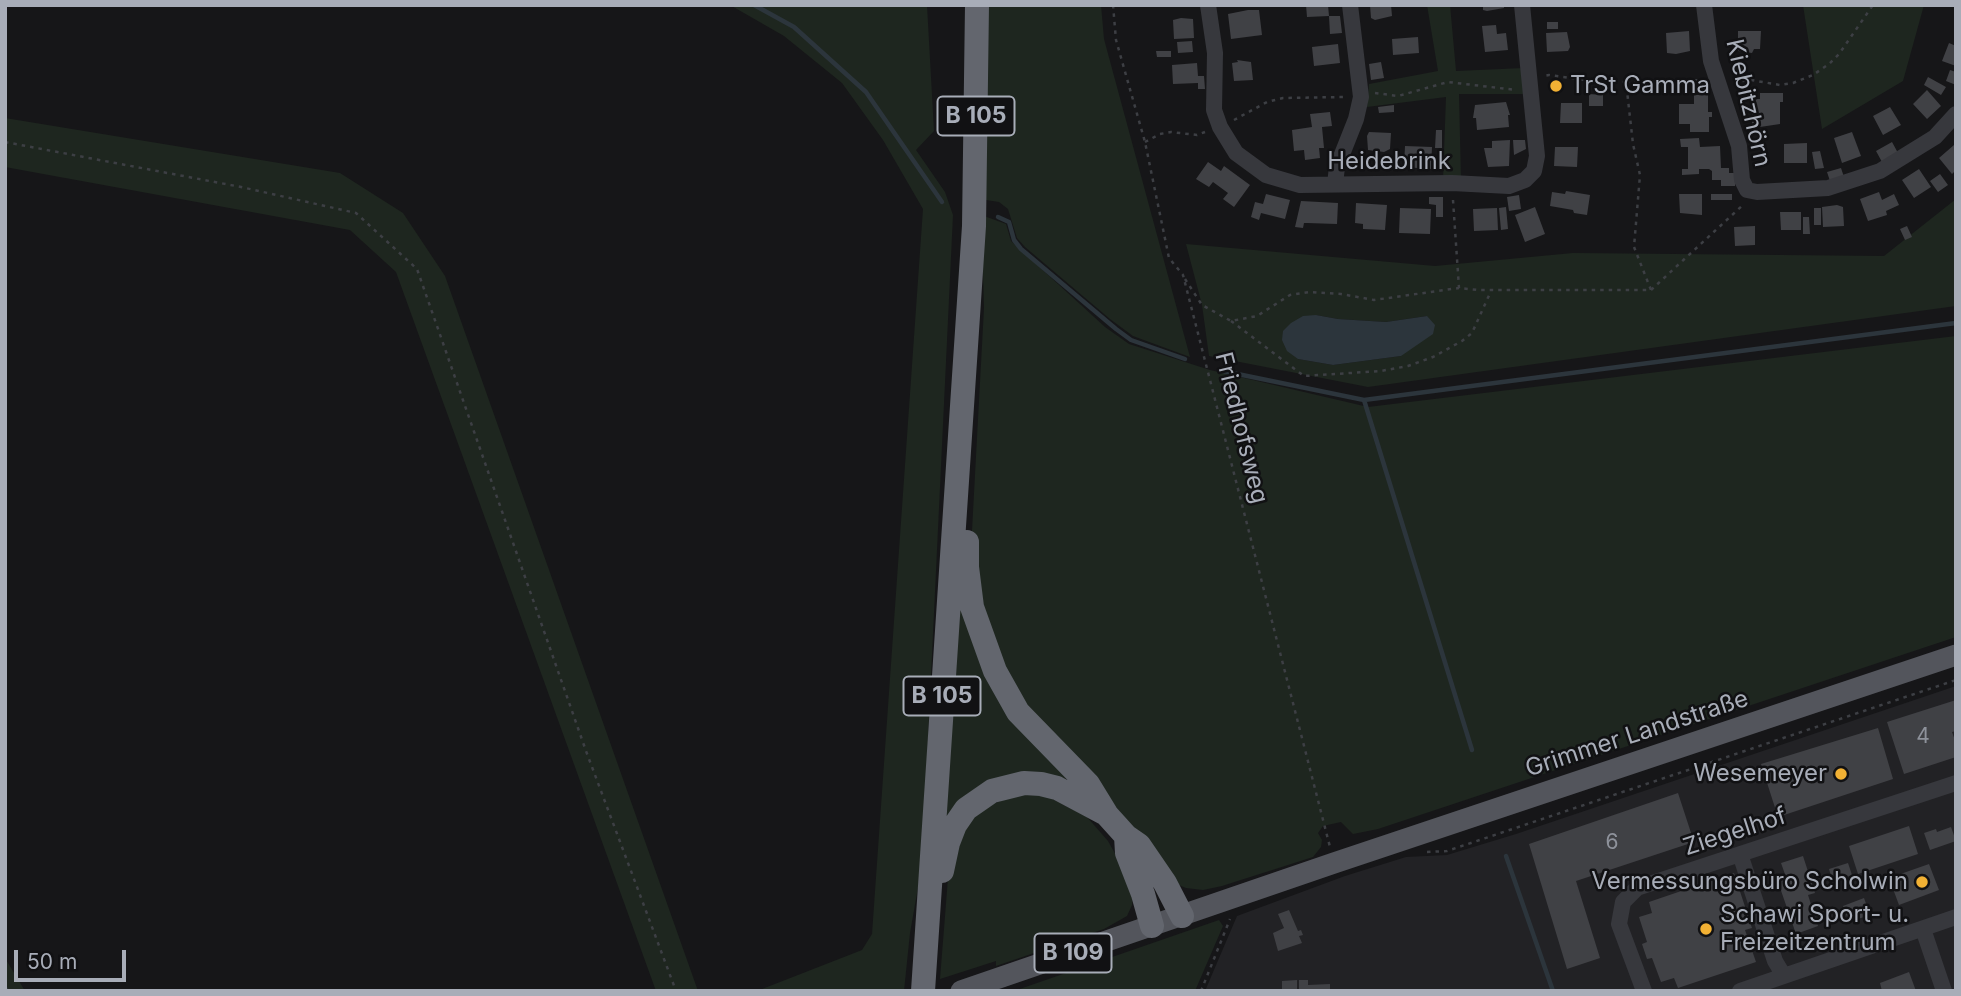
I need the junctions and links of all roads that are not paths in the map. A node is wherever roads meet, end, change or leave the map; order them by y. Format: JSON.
{"nodes":[{"id":1,"x":977,"y":5,"type":"edge"},
{"id":2,"x":1208,"y":5,"type":"edge"},
{"id":3,"x":1350,"y":5,"type":"edge"},
{"id":4,"x":1522,"y":5,"type":"edge"},
{"id":5,"x":1704,"y":5,"type":"edge"},
{"id":6,"x":1956,"y":114,"type":"edge"},
{"id":7,"x":1335,"y":184,"type":"junction"},
{"id":8,"x":961,"y":438,"type":"junction"},
{"id":9,"x":1956,"y":655,"type":"edge"},
{"id":10,"x":1956,"y":783,"type":"edge"},
{"id":11,"x":1107,"y":815,"type":"junction"},
{"id":12,"x":1126,"y":836,"type":"junction"},
{"id":13,"x":1740,"y":854,"type":"junction"},
{"id":14,"x":1182,"y":916,"type":"junction"},
{"id":15,"x":1956,"y":918,"type":"edge"},
{"id":16,"x":1152,"y":926,"type":"junction"},
{"id":17,"x":1923,"y":929,"type":"junction"},
{"id":18,"x":925,"y":953,"type":"junction"},
{"id":19,"x":1784,"y":976,"type":"junction"},
{"id":20,"x":923,"y":991,"type":"edge"},
{"id":21,"x":961,"y":991,"type":"edge"},
{"id":22,"x":1644,"y":991,"type":"edge"},
{"id":23,"x":1740,"y":991,"type":"edge"},
{"id":24,"x":1944,"y":991,"type":"edge"}],
"edges":[{"from":1,"to":8,"type":"highway","number":"B 105"},
{"from":2,"to":7,"type":"street","name":"Heidebrink"},
{"from":3,"to":7,"type":"street"},
{"from":4,"to":7,"type":"street","name":"Heidebrink"},
{"from":5,"to":6,"type":"street","name":"Kiebitzhörn"},
{"from":8,"to":11,"type":"highway"},
{"from":8,"to":18,"type":"highway","number":"B 105"},
{"from":9,"to":14,"type":"main road","name":"Grimmer Landstraße"},
{"from":10,"to":13,"type":"street","name":"Ziegelhof"},
{"from":11,"to":12,"type":"highway"},
{"from":11,"to":18,"type":"highway"},
{"from":12,"to":14,"type":"highway"},
{"from":12,"to":16,"type":"highway"},
{"from":13,"to":19,"type":"street"},
{"from":13,"to":22,"type":"street","name":"Ziegelhof"},
{"from":14,"to":16,"type":"main road","number":"B 109"},
{"from":15,"to":17,"type":"street"},
{"from":16,"to":21,"type":"main road","number":"B 109"},
{"from":17,"to":19,"type":"street"},
{"from":17,"to":24,"type":"street"},
{"from":18,"to":20,"type":"highway"},
{"from":19,"to":23,"type":"street"}]}
